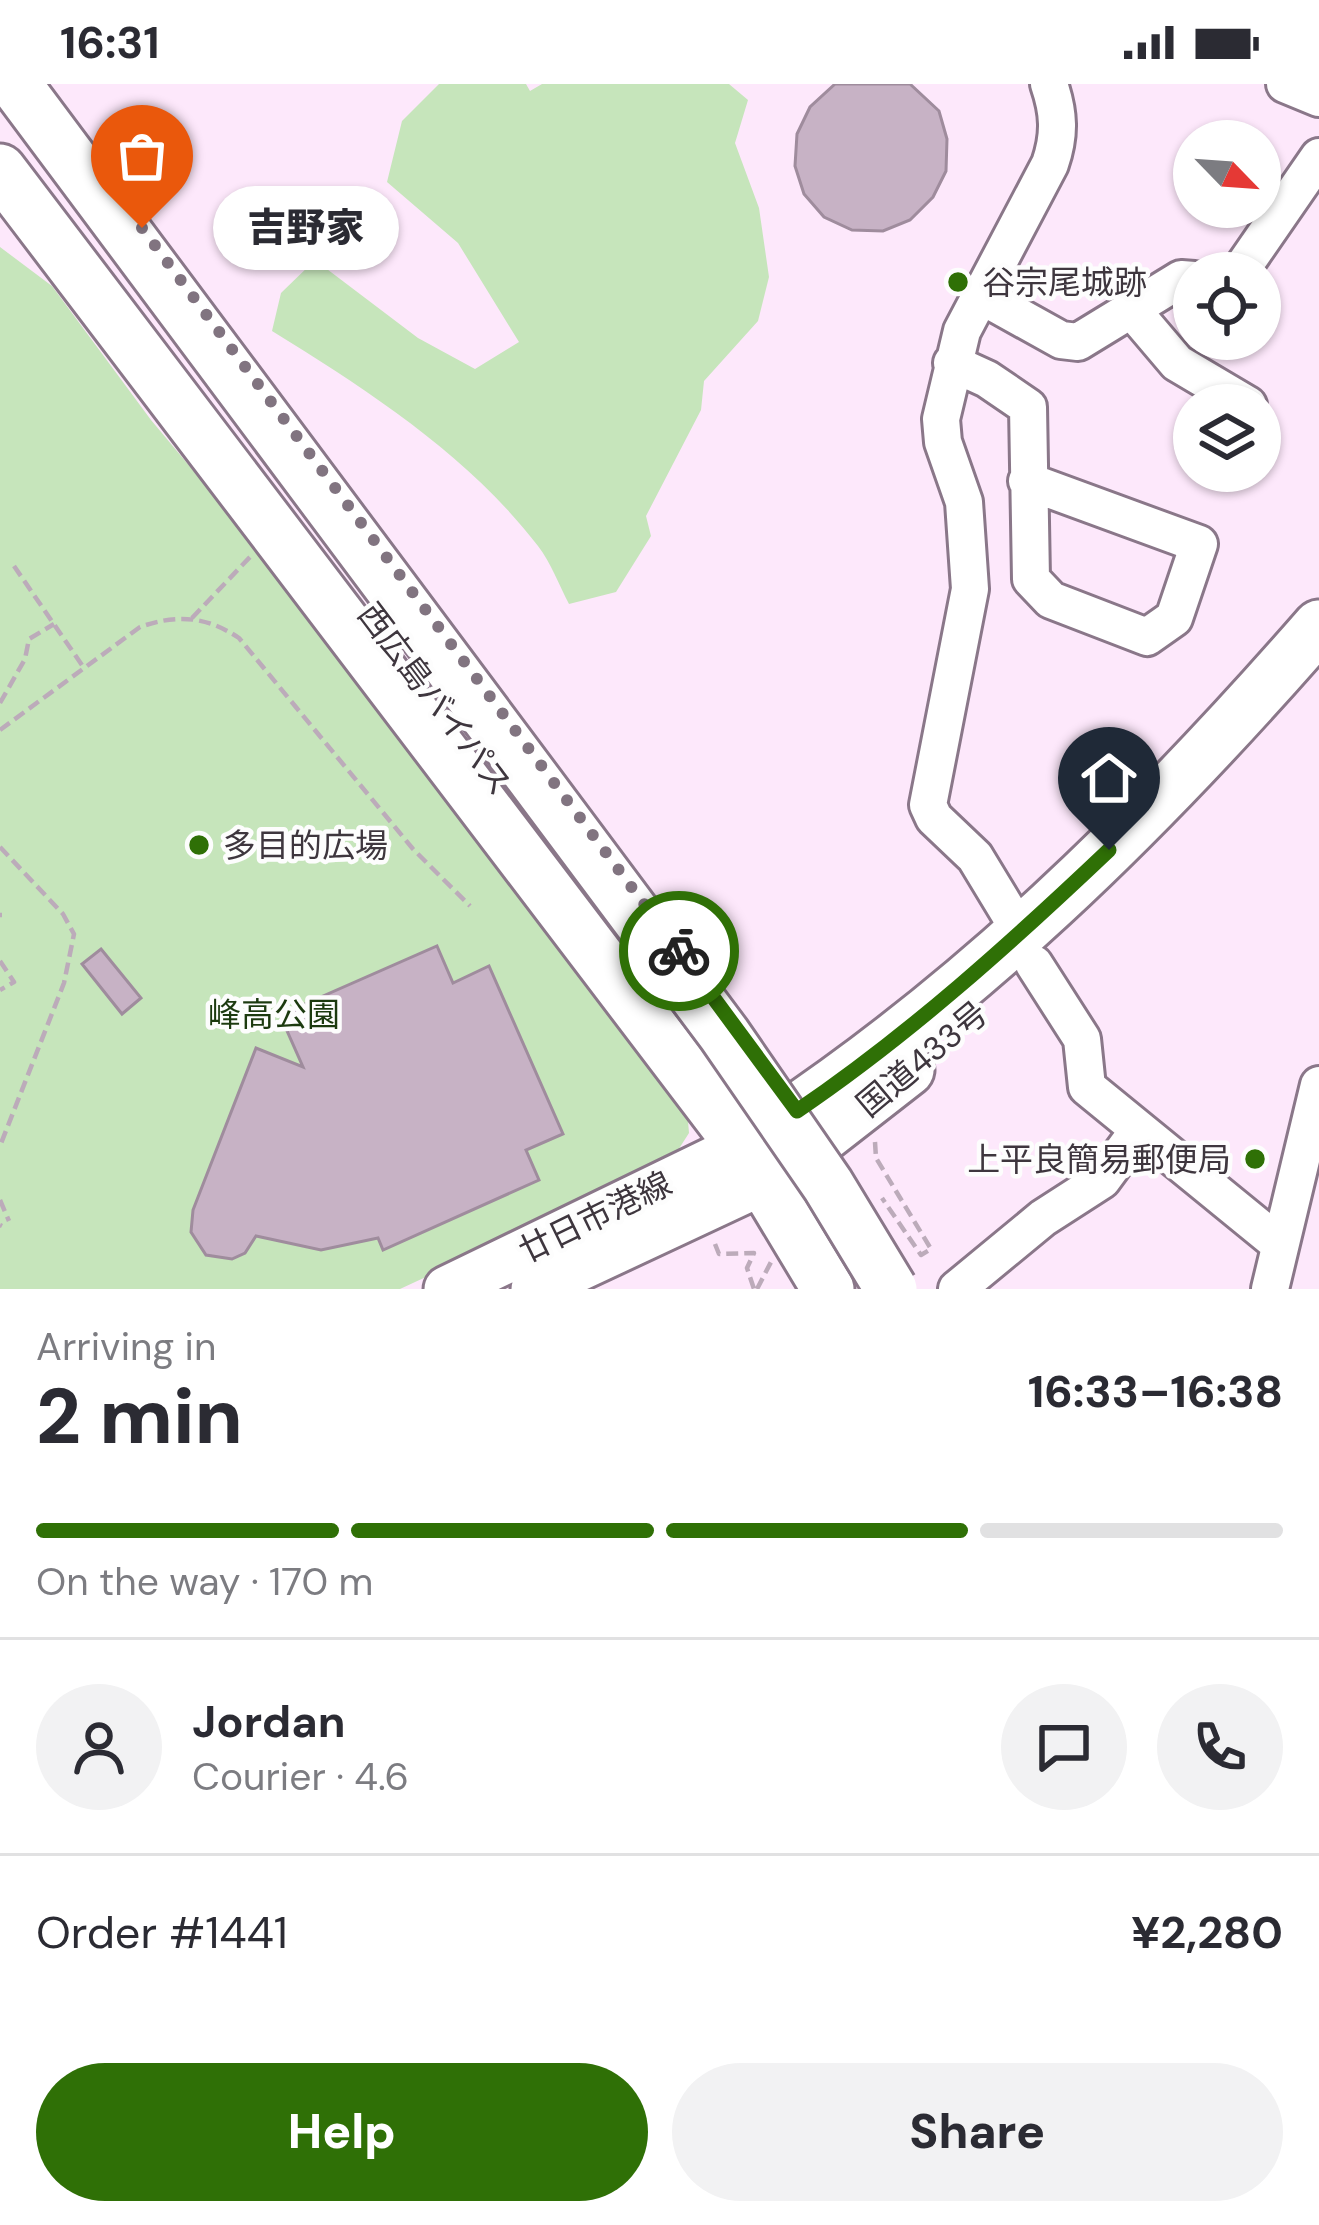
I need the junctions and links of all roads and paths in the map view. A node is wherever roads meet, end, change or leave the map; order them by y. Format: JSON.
{"nodes":[{"id":1,"x":15,"y":84,"type":"edge"},
{"id":2,"x":33,"y":84,"type":"edge"},
{"id":3,"x":1049,"y":84,"type":"edge"},
{"id":4,"x":1286,"y":84,"type":"edge"},
{"id":5,"x":1319,"y":98,"type":"edge"},
{"id":6,"x":0,"y":121,"type":"edge"},
{"id":7,"x":1319,"y":157,"type":"edge"},
{"id":8,"x":0,"y":170,"type":"edge"},
{"id":9,"x":1253,"y":252,"type":"edge"},
{"id":10,"x":1173,"y":284,"type":"edge"},
{"id":11,"x":980,"y":295,"type":"junction"},
{"id":12,"x":1132,"y":310,"type":"junction"},
{"id":13,"x":952,"y":363,"type":"junction"},
{"id":14,"x":1212,"y":384,"type":"edge"},
{"id":15,"x":1027,"y":481,"type":"junction"},
{"id":16,"x":258,"y":548,"type":"dead end"},
{"id":17,"x":14,"y":566,"type":"dead end"},
{"id":18,"x":192,"y":618,"type":"junction"},
{"id":19,"x":54,"y":624,"type":"junction"},
{"id":20,"x":1319,"y":626,"type":"edge"},
{"id":21,"x":1319,"y":667,"type":"edge"},
{"id":22,"x":84,"y":668,"type":"junction"},
{"id":23,"x":0,"y":703,"type":"edge"},
{"id":24,"x":0,"y":730,"type":"edge"},
{"id":25,"x":0,"y":847,"type":"edge"},
{"id":26,"x":470,"y":906,"type":"dead end"},
{"id":27,"x":1028,"y":949,"type":"junction"},
{"id":28,"x":0,"y":961,"type":"edge"},
{"id":29,"x":0,"y":990,"type":"edge"},
{"id":30,"x":1319,"y":1085,"type":"edge"},
{"id":31,"x":808,"y":1126,"type":"junction"},
{"id":32,"x":1138,"y":1131,"type":"junction"},
{"id":33,"x":0,"y":1146,"type":"edge"},
{"id":34,"x":876,"y":1158,"type":"dead end"},
{"id":35,"x":754,"y":1164,"type":"junction"},
{"id":36,"x":877,"y":1194,"type":"dead end"},
{"id":37,"x":0,"y":1200,"type":"edge"},
{"id":38,"x":9,"y":1221,"type":"dead end"},
{"id":39,"x":713,"y":1241,"type":"dead end"},
{"id":40,"x":1278,"y":1243,"type":"junction"},
{"id":41,"x":778,"y":1250,"type":"dead end"},
{"id":42,"x":922,"y":1278,"type":"edge"},
{"id":43,"x":447,"y":1289,"type":"edge"},
{"id":44,"x":534,"y":1289,"type":"edge"},
{"id":45,"x":756,"y":1289,"type":"edge"},
{"id":46,"x":827,"y":1289,"type":"edge"},
{"id":47,"x":854,"y":1289,"type":"edge"},
{"id":48,"x":1270,"y":1289,"type":"edge"}],
"edges":[{"from":1,"to":42,"type":"highway","name":"西広島バイパス","bridge":true},
{"from":2,"to":31,"type":"highway","name":"西広島バイパス"},
{"from":3,"to":11,"type":"street"},
{"from":4,"to":5,"type":"street"},
{"from":6,"to":47,"type":"highway","name":"西広島バイパス"},
{"from":7,"to":9,"type":"street"},
{"from":8,"to":35,"type":"highway","name":"西広島バイパス"},
{"from":10,"to":12,"type":"street"},
{"from":11,"to":12,"type":"street"},
{"from":11,"to":13,"type":"street"},
{"from":12,"to":14,"type":"street"},
{"from":13,"to":15,"type":"street"},
{"from":13,"to":27,"type":"street"},
{"from":15,"to":15,"type":"street"},
{"from":16,"to":18,"type":"path"},
{"from":17,"to":19,"type":"path"},
{"from":18,"to":22,"type":"path"},
{"from":18,"to":26,"type":"path"},
{"from":19,"to":22,"type":"path"},
{"from":19,"to":23,"type":"path"},
{"from":20,"to":27,"type":"highway","name":"国道433号"},
{"from":21,"to":27,"type":"highway","name":"国道433号"},
{"from":22,"to":24,"type":"path"},
{"from":25,"to":33,"type":"path"},
{"from":27,"to":31,"type":"highway","name":"国道433号"},
{"from":27,"to":32,"type":"street"},
{"from":28,"to":29,"type":"path"},
{"from":30,"to":40,"type":"street"},
{"from":31,"to":35,"type":"highway","name":"国道433号"},
{"from":31,"to":42,"type":"highway","name":"西広島バイパス"},
{"from":32,"to":40,"type":"street"},
{"from":32,"to":42,"type":"street"},
{"from":34,"to":42,"type":"path"},
{"from":35,"to":43,"type":"main road","name":"廿日市港線"},
{"from":35,"to":44,"type":"main road","name":"廿日市港線"},
{"from":35,"to":46,"type":"highway","name":"西広島バイパス"},
{"from":36,"to":42,"type":"path"},
{"from":37,"to":38,"type":"path"},
{"from":39,"to":45,"type":"path"},
{"from":40,"to":48,"type":"street"},
{"from":41,"to":45,"type":"path"}]}
